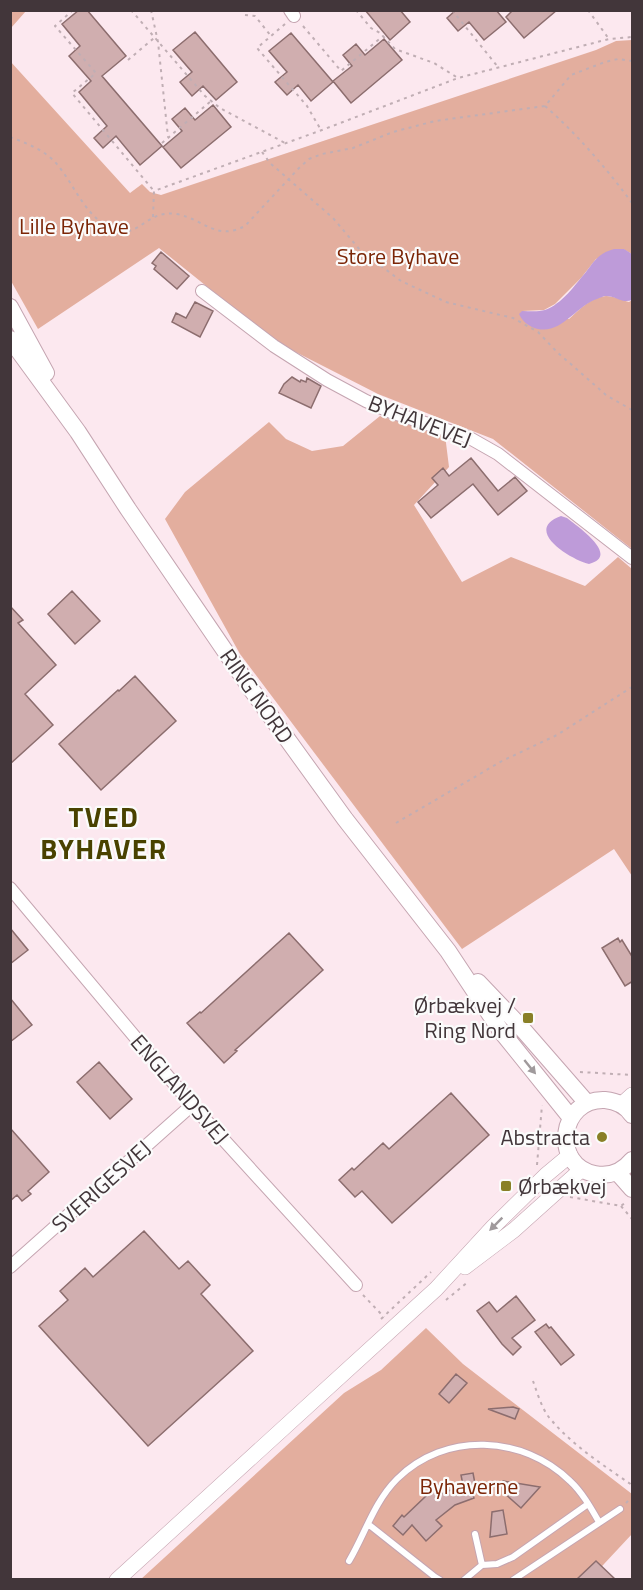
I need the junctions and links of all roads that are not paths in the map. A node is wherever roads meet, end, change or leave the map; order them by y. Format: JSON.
{"nodes":[{"id":1,"x":202,"y":291,"type":"dead end"},
{"id":2,"x":10,"y":307,"type":"edge"},
{"id":3,"x":10,"y":339,"type":"edge"},
{"id":4,"x":78,"y":432,"type":"junction"},
{"id":5,"x":633,"y":558,"type":"edge"},
{"id":6,"x":10,"y":888,"type":"edge"},
{"id":7,"x":448,"y":951,"type":"junction"},
{"id":8,"x":587,"y":1103,"type":"junction"},
{"id":9,"x":192,"y":1105,"type":"junction"},
{"id":10,"x":629,"y":1105,"type":"edge"},
{"id":11,"x":571,"y":1118,"type":"junction"},
{"id":12,"x":570,"y":1155,"type":"junction"},
{"id":13,"x":633,"y":1160,"type":"edge"},
{"id":14,"x":582,"y":1169,"type":"junction"},
{"id":15,"x":617,"y":1172,"type":"junction"},
{"id":16,"x":633,"y":1189,"type":"edge"},
{"id":17,"x":10,"y":1267,"type":"edge"},
{"id":18,"x":356,"y":1285,"type":"road end"},
{"id":19,"x":441,"y":1294,"type":"junction"},
{"id":20,"x":588,"y":1504,"type":"junction"},
{"id":21,"x":620,"y":1509,"type":"dead end"},
{"id":22,"x":599,"y":1522,"type":"junction"},
{"id":23,"x":368,"y":1524,"type":"junction"},
{"id":24,"x":474,"y":1534,"type":"dead end"},
{"id":25,"x":350,"y":1562,"type":"dead end"},
{"id":26,"x":482,"y":1565,"type":"junction"},
{"id":27,"x":436,"y":1579,"type":"edge"},
{"id":28,"x":117,"y":1580,"type":"edge"},
{"id":29,"x":464,"y":1580,"type":"edge"},
{"id":30,"x":513,"y":1580,"type":"edge"}],
"edges":[{"from":1,"to":5,"type":"street","name":"BYHAVEVEJ"},
{"from":2,"to":4,"type":"main road","name":"RING NORD"},
{"from":3,"to":4,"type":"main road","name":"RING NORD"},
{"from":4,"to":7,"type":"main road","name":"RING NORD"},
{"from":6,"to":9,"type":"street","name":"ENGLANDSVEJ"},
{"from":7,"to":8,"type":"main road","name":"RING NORD"},
{"from":7,"to":11,"type":"main road","name":"RING NORD","one_way":true},
{"from":8,"to":10,"type":"main road"},
{"from":8,"to":11,"type":"main road"},
{"from":9,"to":17,"type":"street","name":"SVERIGESVEJ"},
{"from":9,"to":18,"type":"street","name":"ENGLANDSVEJ"},
{"from":11,"to":12,"type":"main road"},
{"from":12,"to":14,"type":"main road"},
{"from":12,"to":19,"type":"street","one_way":true},
{"from":13,"to":15,"type":"main road"},
{"from":14,"to":15,"type":"main road"},
{"from":14,"to":19,"type":"street"},
{"from":15,"to":16,"type":"main road"},
{"from":19,"to":28,"type":"street"},
{"from":20,"to":22,"type":"lane"},
{"from":20,"to":23,"type":"lane"},
{"from":20,"to":26,"type":"lane"},
{"from":21,"to":22,"type":"lane"},
{"from":22,"to":30,"type":"lane"},
{"from":23,"to":25,"type":"lane"},
{"from":23,"to":27,"type":"lane"},
{"from":24,"to":26,"type":"lane"},
{"from":26,"to":29,"type":"lane"}]}
